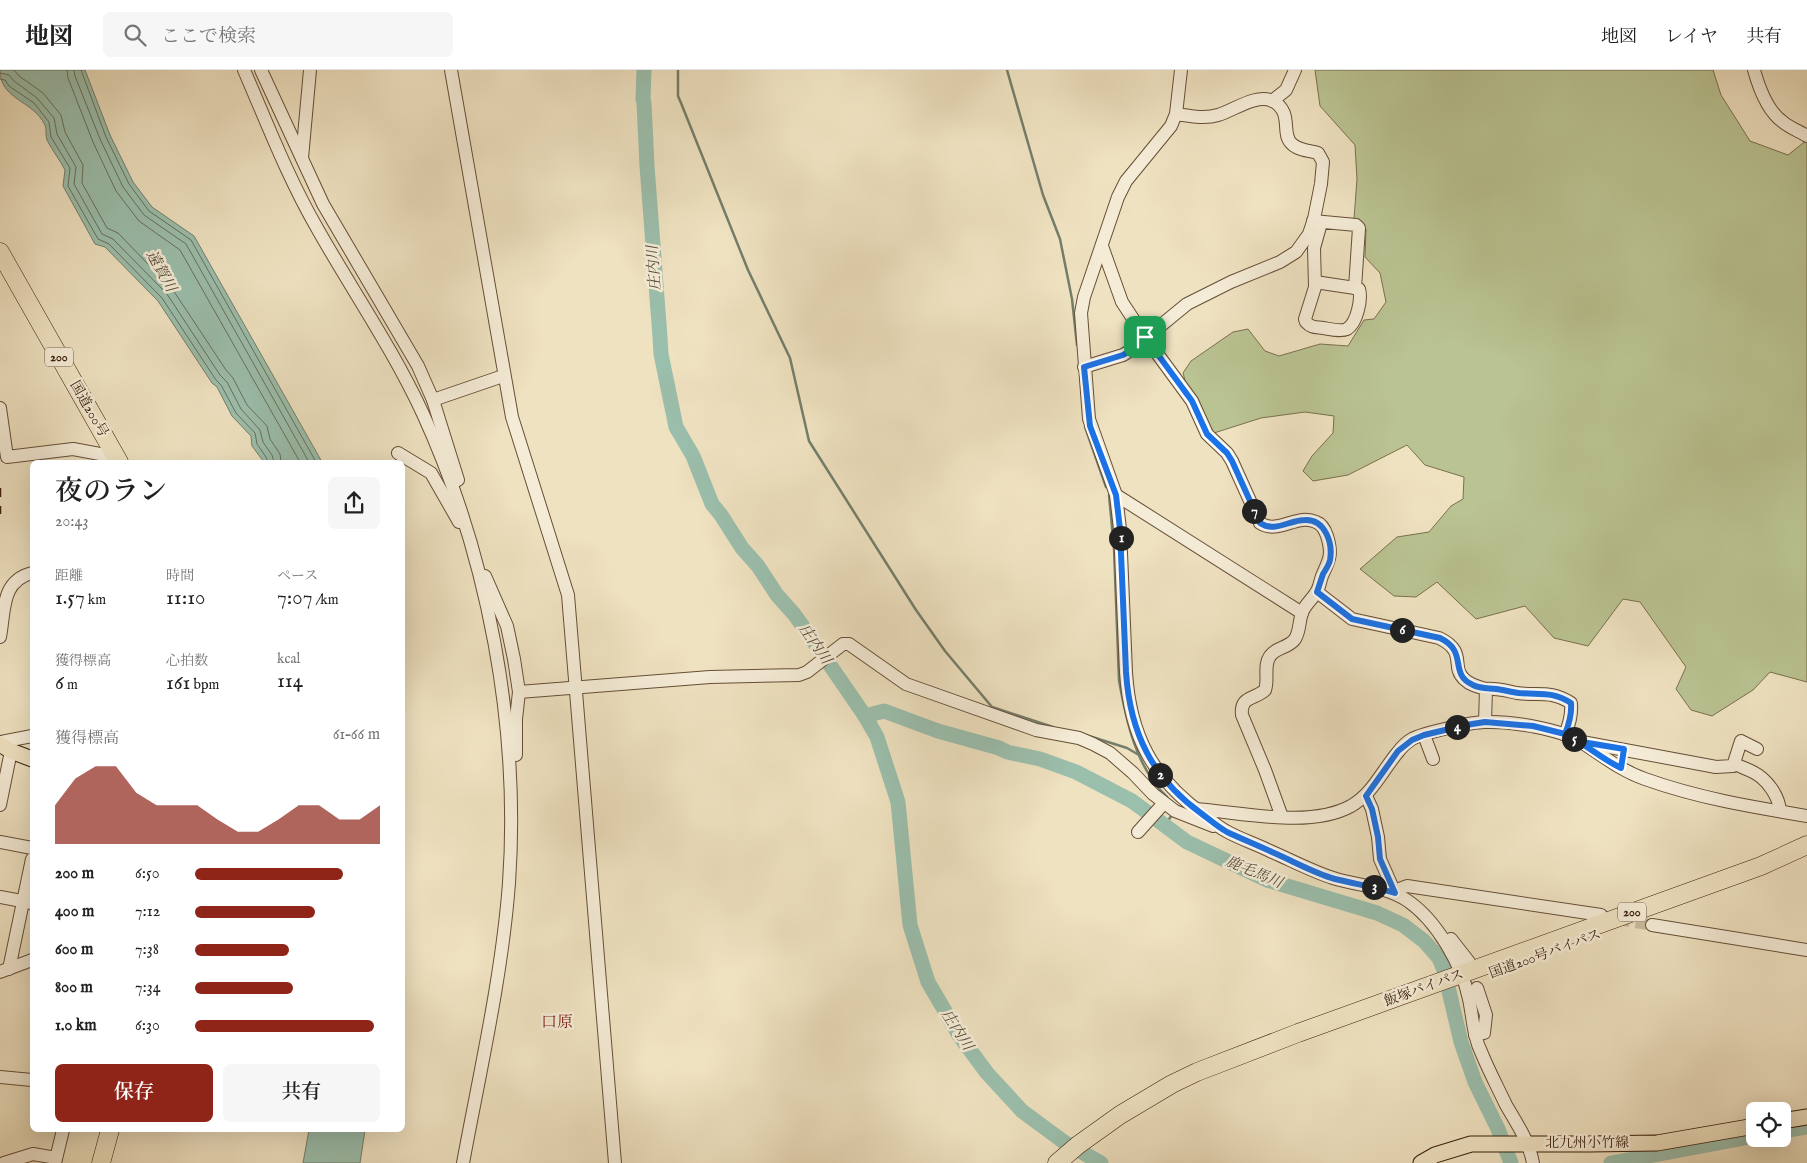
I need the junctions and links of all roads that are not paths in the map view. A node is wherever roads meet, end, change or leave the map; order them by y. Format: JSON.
{"nodes":[{"id":1,"x":244,"y":70,"type":"edge"},
{"id":2,"x":261,"y":70,"type":"edge"},
{"id":3,"x":310,"y":70,"type":"edge"},
{"id":4,"x":451,"y":70,"type":"edge"},
{"id":5,"x":1181,"y":70,"type":"edge"},
{"id":6,"x":1295,"y":70,"type":"edge"},
{"id":7,"x":1754,"y":70,"type":"edge"},
{"id":8,"x":1272,"y":101,"type":"junction"},
{"id":9,"x":1176,"y":114,"type":"junction"},
{"id":10,"x":1807,"y":136,"type":"edge"},
{"id":11,"x":302,"y":160,"type":"junction"},
{"id":12,"x":1317,"y":221,"type":"junction"},
{"id":13,"x":1102,"y":246,"type":"junction"},
{"id":14,"x":0,"y":252,"type":"edge"},
{"id":15,"x":1315,"y":282,"type":"junction"},
{"id":16,"x":1355,"y":288,"type":"junction"},
{"id":17,"x":1145,"y":337,"type":"junction"},
{"id":18,"x":1084,"y":367,"type":"junction"},
{"id":19,"x":504,"y":376,"type":"junction"},
{"id":20,"x":433,"y":400,"type":"junction"},
{"id":21,"x":0,"y":408,"type":"edge"},
{"id":22,"x":2,"y":431,"type":"edge"},
{"id":23,"x":398,"y":453,"type":"dead end"},
{"id":24,"x":47,"y":458,"type":"edge"},
{"id":25,"x":118,"y":460,"type":"edge"},
{"id":26,"x":1116,"y":495,"type":"junction"},
{"id":27,"x":458,"y":500,"type":"junction"},
{"id":28,"x":470,"y":541,"type":"junction"},
{"id":29,"x":30,"y":575,"type":"edge"},
{"id":30,"x":1317,"y":592,"type":"junction"},
{"id":31,"x":1302,"y":613,"type":"junction"},
{"id":32,"x":0,"y":637,"type":"edge"},
{"id":33,"x":576,"y":688,"type":"junction"},
{"id":34,"x":1486,"y":689,"type":"junction"},
{"id":35,"x":519,"y":692,"type":"junction"},
{"id":36,"x":1485,"y":722,"type":"junction"},
{"id":37,"x":1565,"y":734,"type":"junction"},
{"id":38,"x":1424,"y":735,"type":"junction"},
{"id":39,"x":30,"y":737,"type":"edge"},
{"id":40,"x":1582,"y":742,"type":"junction"},
{"id":41,"x":4,"y":746,"type":"edge"},
{"id":42,"x":1624,"y":749,"type":"junction"},
{"id":43,"x":1757,"y":749,"type":"dead end"},
{"id":44,"x":30,"y":758,"type":"edge"},
{"id":45,"x":1433,"y":759,"type":"dead end"},
{"id":46,"x":1735,"y":764,"type":"junction"},
{"id":47,"x":1621,"y":768,"type":"junction"},
{"id":48,"x":511,"y":794,"type":"junction"},
{"id":49,"x":1366,"y":796,"type":"junction"},
{"id":50,"x":1163,"y":804,"type":"junction"},
{"id":51,"x":0,"y":805,"type":"edge"},
{"id":52,"x":1195,"y":809,"type":"junction"},
{"id":53,"x":1780,"y":811,"type":"junction"},
{"id":54,"x":1807,"y":816,"type":"edge"},
{"id":55,"x":1282,"y":817,"type":"junction"},
{"id":56,"x":1225,"y":831,"type":"junction"},
{"id":57,"x":1138,"y":832,"type":"dead end"},
{"id":58,"x":0,"y":842,"type":"edge"},
{"id":59,"x":1807,"y":845,"type":"edge"},
{"id":60,"x":30,"y":848,"type":"edge"},
{"id":61,"x":1807,"y":854,"type":"edge"},
{"id":62,"x":30,"y":880,"type":"edge"},
{"id":63,"x":1395,"y":893,"type":"junction"},
{"id":64,"x":0,"y":897,"type":"edge"},
{"id":65,"x":28,"y":902,"type":"edge"},
{"id":66,"x":1601,"y":916,"type":"dead end"},
{"id":67,"x":1652,"y":925,"type":"tunnel mouth"},
{"id":68,"x":1807,"y":950,"type":"edge"},
{"id":69,"x":30,"y":961,"type":"edge"},
{"id":70,"x":4,"y":970,"type":"edge"},
{"id":71,"x":1465,"y":978,"type":"junction"},
{"id":72,"x":0,"y":1077,"type":"edge"},
{"id":73,"x":30,"y":1080,"type":"edge"},
{"id":74,"x":1807,"y":1117,"type":"edge"},
{"id":75,"x":1791,"y":1120,"type":"edge"},
{"id":76,"x":1746,"y":1128,"type":"edge"},
{"id":77,"x":62,"y":1132,"type":"edge"},
{"id":78,"x":109,"y":1132,"type":"edge"},
{"id":79,"x":1103,"y":1132,"type":"junction"},
{"id":80,"x":1525,"y":1143,"type":"junction"},
{"id":81,"x":56,"y":1161,"type":"edge"},
{"id":82,"x":1533,"y":1162,"type":"edge"},
{"id":83,"x":4,"y":1163,"type":"edge"},
{"id":84,"x":101,"y":1163,"type":"edge"},
{"id":85,"x":463,"y":1163,"type":"edge"},
{"id":86,"x":615,"y":1163,"type":"edge"},
{"id":87,"x":1058,"y":1163,"type":"edge"},
{"id":88,"x":1072,"y":1163,"type":"edge"},
{"id":89,"x":1421,"y":1163,"type":"edge"}],
"edges":[{"from":1,"to":27,"type":"street"},
{"from":2,"to":11,"type":"street"},
{"from":3,"to":11,"type":"street"},
{"from":4,"to":19,"type":"street"},
{"from":5,"to":9,"type":"street"},
{"from":6,"to":8,"type":"street"},
{"from":7,"to":10,"type":"street"},
{"from":8,"to":9,"type":"street"},
{"from":8,"to":12,"type":"street"},
{"from":9,"to":13,"type":"street"},
{"from":11,"to":20,"type":"street"},
{"from":12,"to":15,"type":"street"},
{"from":12,"to":16,"type":"street"},
{"from":12,"to":17,"type":"street"},
{"from":13,"to":17,"type":"street"},
{"from":13,"to":18,"type":"street"},
{"from":14,"to":25,"type":"highway","name":"国道200号","number":"200"},
{"from":15,"to":16,"type":"street"},
{"from":15,"to":16,"type":"street"},
{"from":17,"to":18,"type":"street"},
{"from":17,"to":30,"type":"street"},
{"from":18,"to":26,"type":"street"},
{"from":19,"to":20,"type":"street"},
{"from":19,"to":33,"type":"street"},
{"from":20,"to":27,"type":"street"},
{"from":21,"to":22,"type":"street"},
{"from":22,"to":24,"type":"street"},
{"from":23,"to":28,"type":"street"},
{"from":24,"to":25,"type":"street"},
{"from":26,"to":31,"type":"street"},
{"from":26,"to":52,"type":"street"},
{"from":27,"to":28,"type":"street"},
{"from":28,"to":35,"type":"street"},
{"from":28,"to":48,"type":"street"},
{"from":29,"to":32,"type":"street"},
{"from":30,"to":31,"type":"street"},
{"from":30,"to":34,"type":"street"},
{"from":31,"to":55,"type":"street"},
{"from":33,"to":35,"type":"street"},
{"from":33,"to":50,"type":"street"},
{"from":33,"to":86,"type":"street"},
{"from":34,"to":36,"type":"street"},
{"from":34,"to":37,"type":"street"},
{"from":35,"to":48,"type":"street"},
{"from":36,"to":37,"type":"street"},
{"from":36,"to":38,"type":"street"},
{"from":37,"to":40,"type":"street"},
{"from":38,"to":45,"type":"street"},
{"from":38,"to":49,"type":"street"},
{"from":39,"to":41,"type":"street"},
{"from":40,"to":42,"type":"street"},
{"from":40,"to":47,"type":"street"},
{"from":41,"to":44,"type":"main road"},
{"from":41,"to":51,"type":"street"},
{"from":42,"to":46,"type":"street"},
{"from":42,"to":47,"type":"street"},
{"from":43,"to":46,"type":"street"},
{"from":46,"to":53,"type":"street"},
{"from":47,"to":53,"type":"street"},
{"from":48,"to":85,"type":"street"},
{"from":49,"to":55,"type":"street"},
{"from":49,"to":63,"type":"street"},
{"from":50,"to":56,"type":"street"},
{"from":50,"to":57,"type":"street"},
{"from":52,"to":55,"type":"street"},
{"from":52,"to":56,"type":"street"},
{"from":53,"to":54,"type":"street"},
{"from":56,"to":63,"type":"street"},
{"from":58,"to":60,"type":"street"},
{"from":59,"to":71,"type":"highway","name":"飯塚バイパス","number":"200"},
{"from":61,"to":71,"type":"highway","name":"国道200号バイパス","number":"200"},
{"from":62,"to":65,"type":"street"},
{"from":63,"to":66,"type":"street"},
{"from":63,"to":71,"type":"street"},
{"from":64,"to":65,"type":"street"},
{"from":65,"to":70,"type":"street"},
{"from":67,"to":68,"type":"street"},
{"from":69,"to":70,"type":"street"},
{"from":71,"to":79,"type":"highway","name":"国道200号バイパス","number":"200"},
{"from":71,"to":80,"type":"street"},
{"from":72,"to":73,"type":"street"},
{"from":74,"to":75,"type":"main road"},
{"from":76,"to":80,"type":"main road","name":"北九州小竹線"},
{"from":77,"to":81,"type":"street"},
{"from":78,"to":84,"type":"highway"},
{"from":79,"to":87,"type":"highway","number":"200"},
{"from":79,"to":88,"type":"highway","name":"国道200号バイパス","number":"200"},
{"from":80,"to":82,"type":"street"},
{"from":80,"to":89,"type":"main road","name":"北九州小竹線"},
{"from":81,"to":83,"type":"street"}]}
